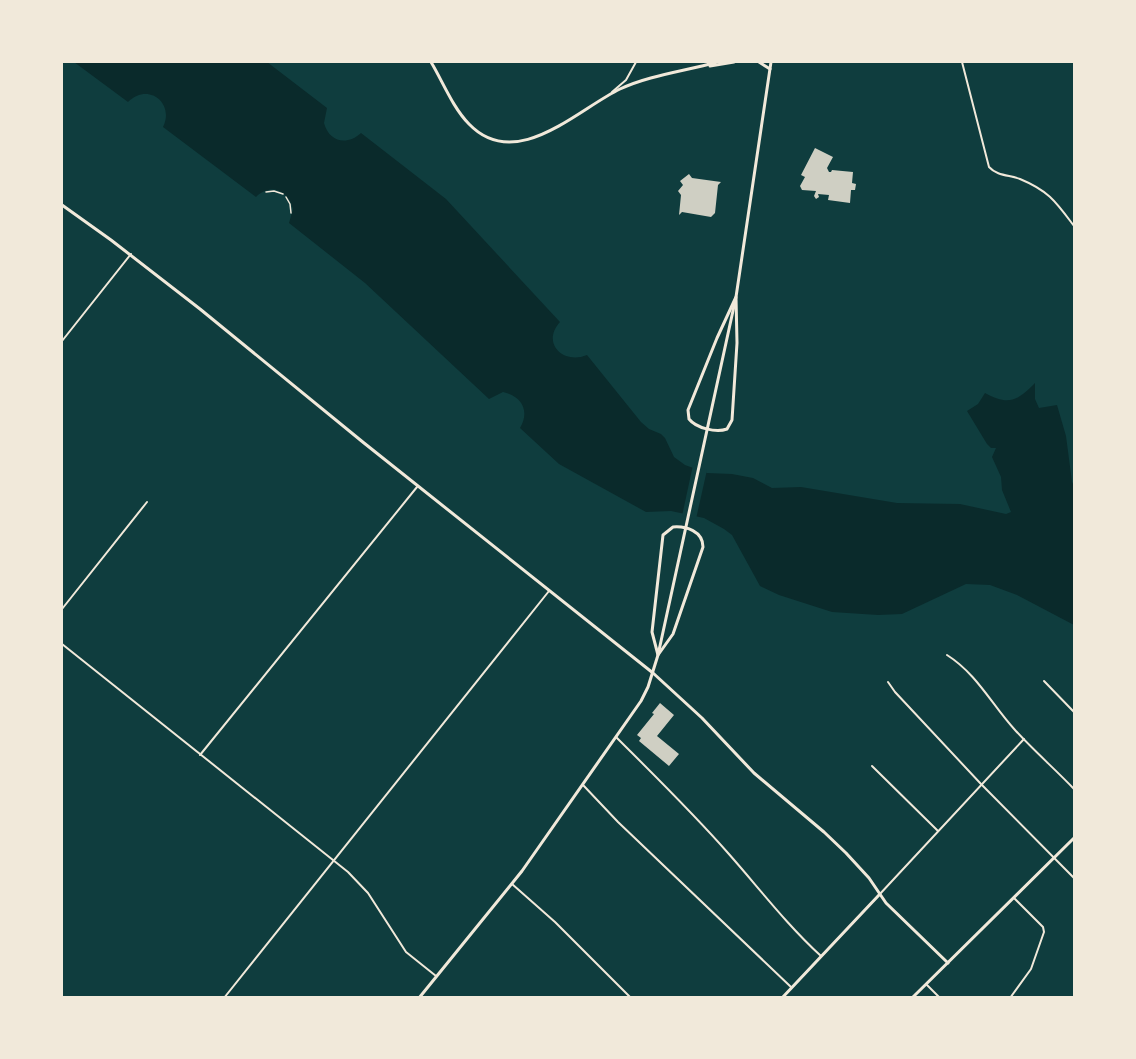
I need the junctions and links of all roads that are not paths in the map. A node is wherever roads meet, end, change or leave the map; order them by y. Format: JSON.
{"nodes":[{"id":1,"x":431,"y":62,"type":"edge"},
{"id":2,"x":636,"y":62,"type":"edge"},
{"id":3,"x":717,"y":62,"type":"edge"},
{"id":4,"x":734,"y":62,"type":"edge"},
{"id":5,"x":759,"y":62,"type":"edge"},
{"id":6,"x":771,"y":62,"type":"edge"},
{"id":7,"x":962,"y":62,"type":"edge"},
{"id":8,"x":702,"y":66,"type":"junction"},
{"id":9,"x":770,"y":69,"type":"junction"},
{"id":10,"x":606,"y":97,"type":"junction"},
{"id":11,"x":62,"y":205,"type":"edge"},
{"id":12,"x":1074,"y":226,"type":"edge"},
{"id":13,"x":131,"y":254,"type":"junction"},
{"id":14,"x":736,"y":297,"type":"junction"},
{"id":15,"x":62,"y":341,"type":"edge"},
{"id":16,"x":418,"y":486,"type":"junction"},
{"id":17,"x":147,"y":502,"type":"dead end"},
{"id":18,"x":549,"y":591,"type":"junction"},
{"id":19,"x":62,"y":609,"type":"edge"},
{"id":20,"x":62,"y":644,"type":"edge"},
{"id":21,"x":658,"y":655,"type":"junction"},
{"id":22,"x":947,"y":656,"type":"dead end"},
{"id":23,"x":653,"y":673,"type":"junction"},
{"id":24,"x":1044,"y":681,"type":"dead end"},
{"id":25,"x":888,"y":682,"type":"dead end"},
{"id":26,"x":1074,"y":712,"type":"edge"},
{"id":27,"x":616,"y":737,"type":"junction"},
{"id":28,"x":1024,"y":739,"type":"junction"},
{"id":29,"x":200,"y":755,"type":"junction"},
{"id":30,"x":872,"y":766,"type":"dead end"},
{"id":31,"x":981,"y":784,"type":"junction"},
{"id":32,"x":583,"y":785,"type":"junction"},
{"id":33,"x":1074,"y":789,"type":"edge"},
{"id":34,"x":938,"y":831,"type":"junction"},
{"id":35,"x":1074,"y":838,"type":"edge"},
{"id":36,"x":1055,"y":857,"type":"junction"},
{"id":37,"x":333,"y":860,"type":"junction"},
{"id":38,"x":1074,"y":878,"type":"edge"},
{"id":39,"x":512,"y":884,"type":"junction"},
{"id":40,"x":879,"y":894,"type":"junction"},
{"id":41,"x":1014,"y":898,"type":"junction"},
{"id":42,"x":821,"y":956,"type":"junction"},
{"id":43,"x":948,"y":963,"type":"junction"},
{"id":44,"x":436,"y":976,"type":"junction"},
{"id":45,"x":926,"y":984,"type":"junction"},
{"id":46,"x":791,"y":987,"type":"junction"},
{"id":47,"x":224,"y":998,"type":"edge"},
{"id":48,"x":418,"y":998,"type":"edge"},
{"id":49,"x":631,"y":998,"type":"edge"},
{"id":50,"x":782,"y":998,"type":"edge"},
{"id":51,"x":912,"y":998,"type":"edge"},
{"id":52,"x":940,"y":998,"type":"edge"},
{"id":53,"x":1010,"y":998,"type":"edge"}],
"edges":[{"from":1,"to":10,"type":"street"},
{"from":2,"to":10,"type":"street"},
{"from":3,"to":8,"type":"street"},
{"from":4,"to":8,"type":"street"},
{"from":5,"to":9,"type":"street"},
{"from":6,"to":9,"type":"street"},
{"from":7,"to":12,"type":"street"},
{"from":8,"to":10,"type":"street"},
{"from":9,"to":14,"type":"street"},
{"from":11,"to":13,"type":"street"},
{"from":13,"to":15,"type":"street"},
{"from":13,"to":16,"type":"street"},
{"from":14,"to":14,"type":"street"},
{"from":14,"to":21,"type":"street"},
{"from":16,"to":18,"type":"street"},
{"from":16,"to":29,"type":"street"},
{"from":17,"to":19,"type":"street"},
{"from":18,"to":23,"type":"street"},
{"from":18,"to":37,"type":"street"},
{"from":20,"to":29,"type":"street"},
{"from":21,"to":21,"type":"street"},
{"from":21,"to":23,"type":"street"},
{"from":22,"to":28,"type":"street"},
{"from":23,"to":27,"type":"street"},
{"from":23,"to":40,"type":"street"},
{"from":24,"to":26,"type":"street"},
{"from":25,"to":31,"type":"street"},
{"from":27,"to":32,"type":"street"},
{"from":27,"to":42,"type":"street"},
{"from":28,"to":31,"type":"street"},
{"from":28,"to":33,"type":"street"},
{"from":29,"to":37,"type":"street"},
{"from":30,"to":34,"type":"street"},
{"from":31,"to":34,"type":"street"},
{"from":31,"to":36,"type":"street"},
{"from":32,"to":39,"type":"street"},
{"from":32,"to":46,"type":"street"},
{"from":34,"to":40,"type":"street"},
{"from":35,"to":36,"type":"street"},
{"from":36,"to":38,"type":"street"},
{"from":36,"to":41,"type":"street"},
{"from":37,"to":44,"type":"street"},
{"from":37,"to":47,"type":"street"},
{"from":39,"to":44,"type":"street"},
{"from":39,"to":49,"type":"street"},
{"from":40,"to":42,"type":"street"},
{"from":40,"to":43,"type":"street"},
{"from":41,"to":43,"type":"street"},
{"from":41,"to":53,"type":"street"},
{"from":42,"to":46,"type":"street"},
{"from":43,"to":45,"type":"street"},
{"from":44,"to":48,"type":"street"},
{"from":45,"to":51,"type":"street"},
{"from":45,"to":52,"type":"street"},
{"from":46,"to":50,"type":"street"}]}
